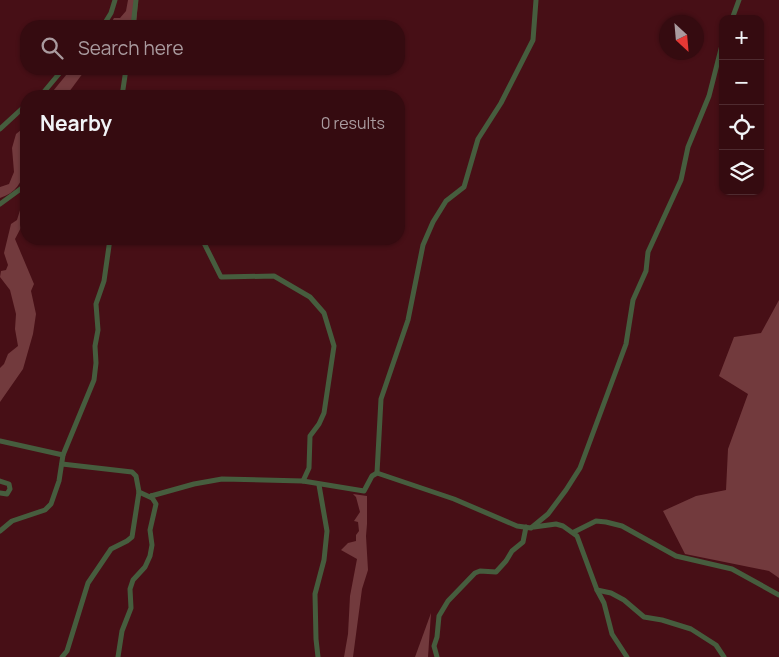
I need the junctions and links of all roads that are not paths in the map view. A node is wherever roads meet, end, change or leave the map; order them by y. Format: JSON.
{"nodes":[{"id":1,"x":115,"y":0,"type":"edge"},
{"id":2,"x":136,"y":0,"type":"edge"},
{"id":3,"x":536,"y":0,"type":"edge"},
{"id":4,"x":739,"y":0,"type":"edge"},
{"id":5,"x":733,"y":15,"type":"edge"},
{"id":6,"x":107,"y":20,"type":"edge"},
{"id":7,"x":134,"y":20,"type":"edge"},
{"id":8,"x":719,"y":57,"type":"edge"},
{"id":9,"x":58,"y":75,"type":"edge"},
{"id":10,"x":125,"y":75,"type":"edge"},
{"id":11,"x":46,"y":90,"type":"edge"},
{"id":12,"x":123,"y":90,"type":"edge"},
{"id":13,"x":20,"y":111,"type":"edge"},
{"id":14,"x":0,"y":129,"type":"edge"},
{"id":15,"x":20,"y":189,"type":"edge"},
{"id":16,"x":0,"y":204,"type":"edge"},
{"id":17,"x":109,"y":245,"type":"edge"},
{"id":18,"x":205,"y":245,"type":"edge"},
{"id":19,"x":0,"y":441,"type":"edge"},
{"id":20,"x":63,"y":455,"type":"junction"},
{"id":21,"x":62,"y":464,"type":"junction"},
{"id":22,"x":377,"y":473,"type":"junction"},
{"id":23,"x":0,"y":481,"type":"edge"},
{"id":24,"x":303,"y":481,"type":"junction"},
{"id":25,"x":319,"y":485,"type":"junction"},
{"id":26,"x":139,"y":492,"type":"junction"},
{"id":27,"x":0,"y":493,"type":"edge"},
{"id":28,"x":151,"y":496,"type":"junction"},
{"id":29,"x":528,"y":528,"type":"junction"},
{"id":30,"x":0,"y":531,"type":"edge"},
{"id":31,"x":574,"y":532,"type":"junction"},
{"id":32,"x":597,"y":590,"type":"junction"},
{"id":33,"x":779,"y":595,"type":"edge"},
{"id":34,"x":62,"y":657,"type":"edge"},
{"id":35,"x":118,"y":657,"type":"edge"},
{"id":36,"x":318,"y":657,"type":"edge"},
{"id":37,"x":437,"y":657,"type":"edge"},
{"id":38,"x":627,"y":657,"type":"edge"},
{"id":39,"x":724,"y":657,"type":"edge"}],
"edges":[{"from":1,"to":6,"type":"street"},
{"from":2,"to":7,"type":"street"},
{"from":3,"to":22,"type":"street"},
{"from":4,"to":5,"type":"street"},
{"from":8,"to":29,"type":"street"},
{"from":9,"to":11,"type":"street"},
{"from":10,"to":12,"type":"street"},
{"from":13,"to":14,"type":"street"},
{"from":15,"to":16,"type":"street"},
{"from":17,"to":20,"type":"street"},
{"from":18,"to":24,"type":"street"},
{"from":19,"to":20,"type":"street"},
{"from":20,"to":21,"type":"street"},
{"from":21,"to":26,"type":"street"},
{"from":21,"to":30,"type":"street"},
{"from":22,"to":25,"type":"street"},
{"from":22,"to":29,"type":"street"},
{"from":23,"to":27,"type":"street"},
{"from":24,"to":25,"type":"street"},
{"from":24,"to":28,"type":"street"},
{"from":25,"to":36,"type":"street"},
{"from":26,"to":28,"type":"street"},
{"from":26,"to":34,"type":"street"},
{"from":28,"to":35,"type":"street"},
{"from":29,"to":31,"type":"street"},
{"from":29,"to":37,"type":"street"},
{"from":31,"to":32,"type":"street"},
{"from":31,"to":33,"type":"street"},
{"from":32,"to":38,"type":"street"},
{"from":32,"to":39,"type":"street"}]}
